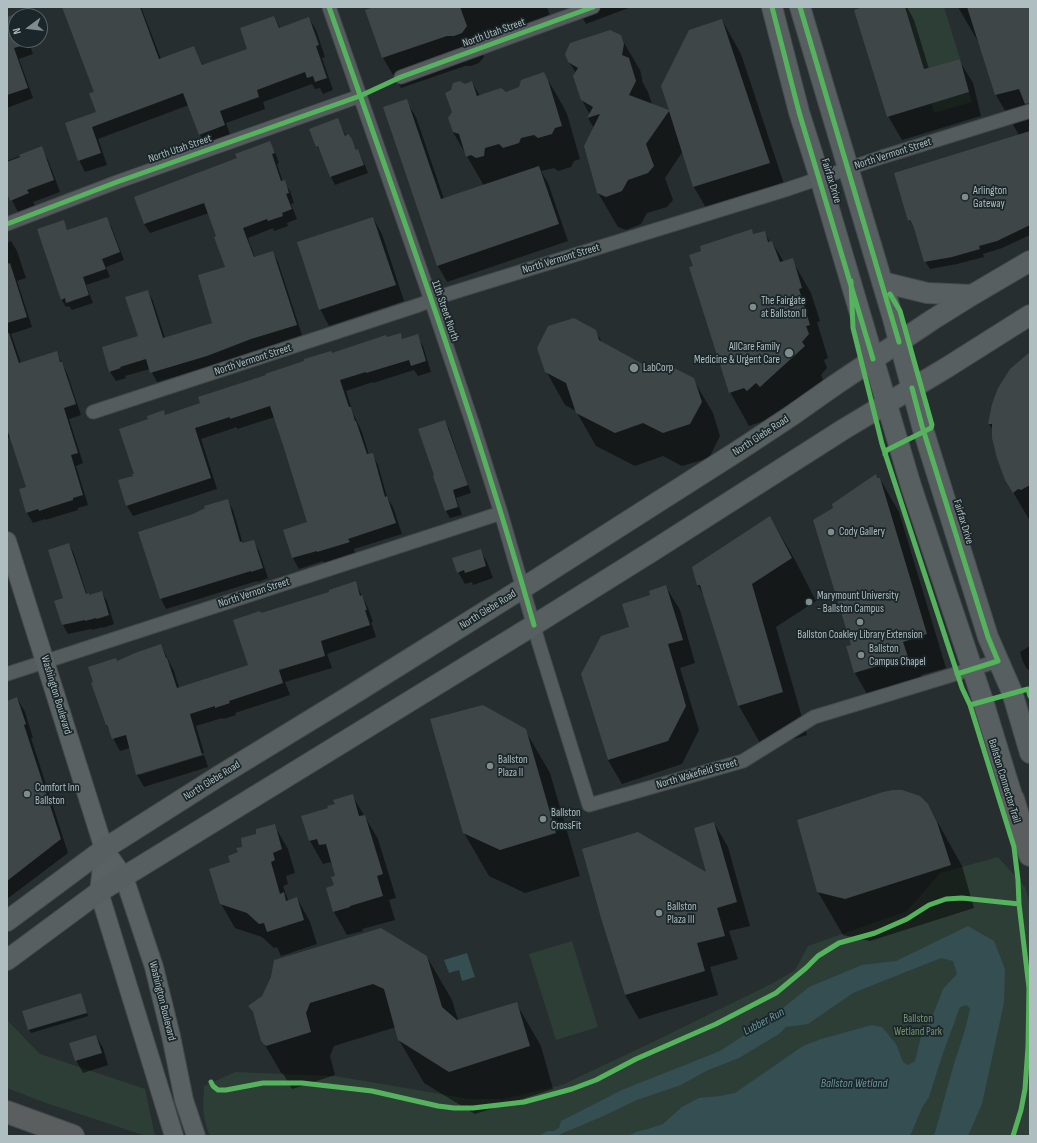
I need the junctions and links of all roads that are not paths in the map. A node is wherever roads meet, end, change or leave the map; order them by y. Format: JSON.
{"nodes":[{"id":1,"x":329,"y":7,"type":"edge"},
{"id":2,"x":593,"y":7,"type":"edge"},
{"id":3,"x":772,"y":7,"type":"edge"},
{"id":4,"x":800,"y":7,"type":"edge"},
{"id":5,"x":401,"y":77,"type":"dead end"},
{"id":6,"x":360,"y":96,"type":"junction"},
{"id":7,"x":1030,"y":111,"type":"edge"},
{"id":8,"x":848,"y":169,"type":"junction"},
{"id":9,"x":820,"y":178,"type":"junction"},
{"id":10,"x":7,"y":224,"type":"edge"},
{"id":11,"x":1030,"y":262,"type":"edge"},
{"id":12,"x":882,"y":282,"type":"junction"},
{"id":13,"x":972,"y":295,"type":"junction"},
{"id":14,"x":431,"y":300,"type":"junction"},
{"id":15,"x":1030,"y":315,"type":"edge"},
{"id":16,"x":900,"y":342,"type":"junction"},
{"id":17,"x":874,"y":359,"type":"junction"},
{"id":18,"x":912,"y":388,"type":"junction"},
{"id":19,"x":887,"y":403,"type":"junction"},
{"id":20,"x":93,"y":412,"type":"dead end"},
{"id":21,"x":501,"y":513,"type":"junction"},
{"id":22,"x":7,"y":541,"type":"edge"},
{"id":23,"x":523,"y":588,"type":"junction"},
{"id":24,"x":534,"y":625,"type":"junction"},
{"id":25,"x":45,"y":661,"type":"junction"},
{"id":26,"x":998,"y":661,"type":"junction"},
{"id":27,"x":973,"y":669,"type":"junction"},
{"id":28,"x":7,"y":674,"type":"edge"},
{"id":29,"x":1030,"y":753,"type":"edge"},
{"id":30,"x":1013,"y":799,"type":"joint"},
{"id":31,"x":104,"y":849,"type":"junction"},
{"id":32,"x":1030,"y":855,"type":"edge"},
{"id":33,"x":124,"y":877,"type":"junction"},
{"id":34,"x":99,"y":892,"type":"junction"},
{"id":35,"x":7,"y":921,"type":"edge"},
{"id":36,"x":7,"y":960,"type":"edge"},
{"id":37,"x":7,"y":1112,"type":"edge"},
{"id":38,"x":73,"y":1136,"type":"edge"},
{"id":39,"x":174,"y":1136,"type":"edge"},
{"id":40,"x":196,"y":1136,"type":"edge"}],
"edges":[{"from":1,"to":6,"type":"street","name":"11th Street North"},
{"from":2,"to":5,"type":"street","name":"North Utah Street"},
{"from":3,"to":9,"type":"main road","name":"Fairfax Drive"},
{"from":4,"to":8,"type":"main road","name":"Fairfax Drive"},
{"from":6,"to":10,"type":"street","name":"North Utah Street"},
{"from":6,"to":14,"type":"street","name":"11th Street North"},
{"from":7,"to":8,"type":"street","name":"North Vermont Street"},
{"from":8,"to":9,"type":"street","name":"North Vermont Street"},
{"from":8,"to":12,"type":"main road","name":"Fairfax Drive"},
{"from":9,"to":14,"type":"street","name":"North Vermont Street"},
{"from":9,"to":17,"type":"main road","name":"Fairfax Drive"},
{"from":11,"to":13,"type":"main road","name":"North Glebe Road"},
{"from":12,"to":13,"type":"main road"},
{"from":12,"to":16,"type":"main road","name":"Fairfax Drive"},
{"from":13,"to":16,"type":"main road","name":"North Glebe Road"},
{"from":14,"to":20,"type":"street","name":"North Vermont Street"},
{"from":14,"to":21,"type":"street","name":"11th Street North"},
{"from":15,"to":18,"type":"main road"},
{"from":16,"to":17,"type":"main road","name":"North Glebe Road"},
{"from":16,"to":18,"type":"main road","name":"Fairfax Drive"},
{"from":17,"to":19,"type":"main road","name":"Fairfax Drive"},
{"from":17,"to":23,"type":"main road","name":"North Glebe Road"},
{"from":18,"to":19,"type":"main road"},
{"from":18,"to":26,"type":"main road","name":"Fairfax Drive"},
{"from":19,"to":24,"type":"main road"},
{"from":19,"to":27,"type":"main road","name":"Fairfax Drive"},
{"from":21,"to":23,"type":"street","name":"11th Street North"},
{"from":21,"to":25,"type":"street","name":"North Vernon Street"},
{"from":22,"to":25,"type":"main road","name":"Washington Boulevard"},
{"from":23,"to":24,"type":"street","name":"11th Street North"},
{"from":23,"to":31,"type":"main road","name":"North Glebe Road"},
{"from":24,"to":27,"type":"street","name":"North Wakefield Street"},
{"from":24,"to":33,"type":"main road"},
{"from":25,"to":28,"type":"street","name":"North Vernon Street"},
{"from":25,"to":31,"type":"main road","name":"Washington Boulevard"},
{"from":26,"to":27,"type":"street","name":"North Wakefield Street"},
{"from":26,"to":29,"type":"main road","name":"Fairfax Drive"},
{"from":27,"to":30,"type":"main road","name":"Fairfax Drive"},
{"from":30,"to":32,"type":"highway"},
{"from":31,"to":33,"type":"main road","name":"Washington Boulevard"},
{"from":31,"to":34,"type":"main road","name":"Washington Boulevard"},
{"from":31,"to":35,"type":"main road","name":"North Glebe Road"},
{"from":33,"to":34,"type":"main road"},
{"from":33,"to":40,"type":"main road","name":"Washington Boulevard"},
{"from":34,"to":36,"type":"main road"},
{"from":34,"to":39,"type":"main road","name":"Washington Boulevard"},
{"from":37,"to":38,"type":"highway"}]}
